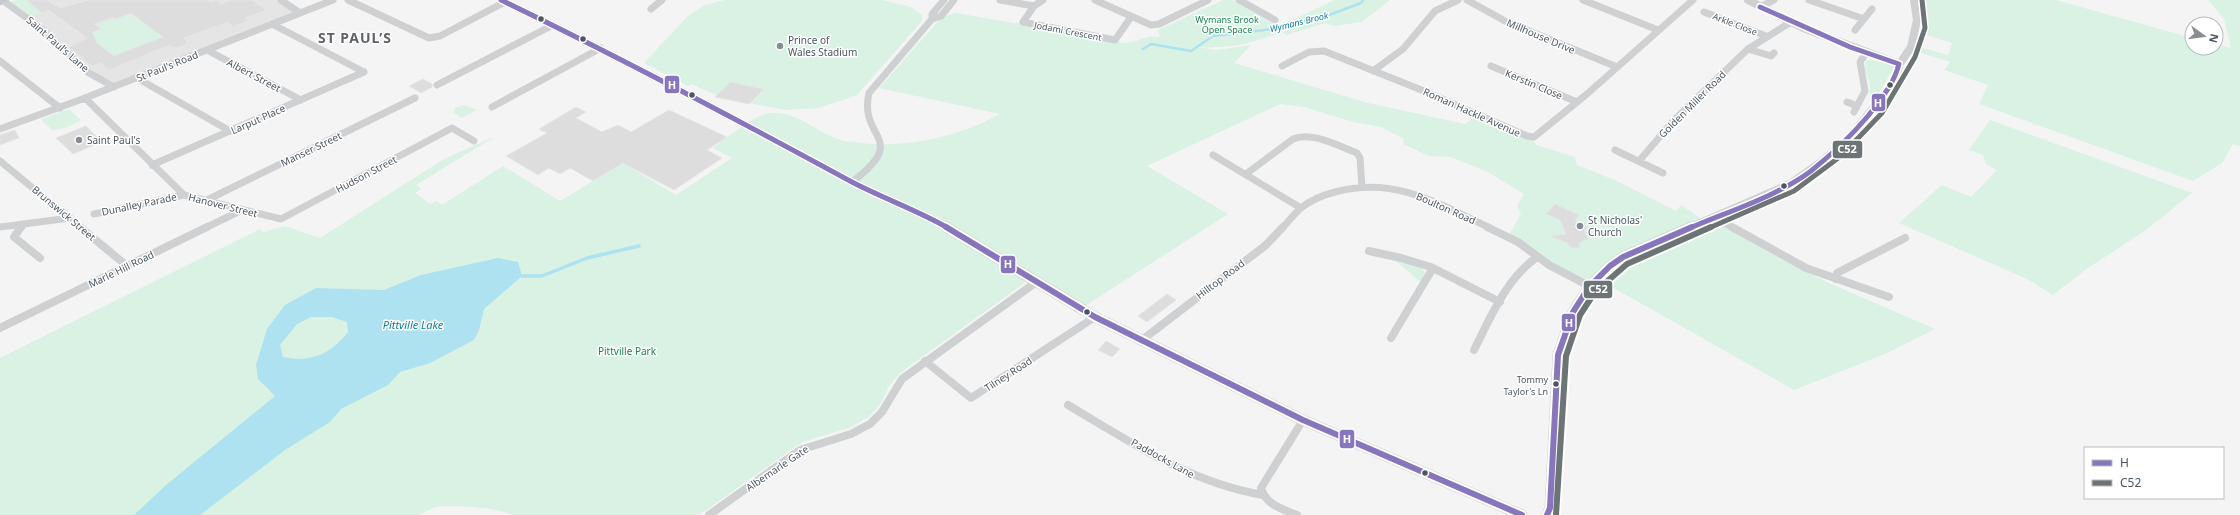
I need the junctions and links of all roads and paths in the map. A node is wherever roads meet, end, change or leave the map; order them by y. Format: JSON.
{"nodes":[{"id":1,"x":2,"y":0,"type":"edge"},
{"id":2,"x":281,"y":0,"type":"edge"},
{"id":3,"x":333,"y":0,"type":"edge"},
{"id":4,"x":348,"y":0,"type":"edge"},
{"id":5,"x":662,"y":0,"type":"edge"},
{"id":6,"x":944,"y":0,"type":"edge"},
{"id":7,"x":954,"y":0,"type":"edge"},
{"id":8,"x":1000,"y":0,"type":"edge"},
{"id":9,"x":1043,"y":0,"type":"edge"},
{"id":10,"x":1095,"y":0,"type":"edge"},
{"id":11,"x":1208,"y":0,"type":"edge"},
{"id":12,"x":1238,"y":0,"type":"edge"},
{"id":13,"x":1458,"y":0,"type":"edge"},
{"id":14,"x":1468,"y":0,"type":"edge"},
{"id":15,"x":1583,"y":0,"type":"edge"},
{"id":16,"x":1693,"y":0,"type":"edge"},
{"id":17,"x":1748,"y":0,"type":"edge"},
{"id":18,"x":1774,"y":0,"type":"edge"},
{"id":19,"x":1809,"y":0,"type":"edge"},
{"id":20,"x":1914,"y":0,"type":"edge"},
{"id":21,"x":506,"y":1,"type":"edge"},
{"id":22,"x":1034,"y":6,"type":"junction"},
{"id":23,"x":1760,"y":7,"type":"junction"},
{"id":24,"x":651,"y":9,"type":"dead end"},
{"id":25,"x":1872,"y":9,"type":"dead end"},
{"id":26,"x":1704,"y":12,"type":"dead end"},
{"id":27,"x":300,"y":13,"type":"junction"},
{"id":28,"x":1131,"y":17,"type":"junction"},
{"id":29,"x":932,"y":19,"type":"junction"},
{"id":30,"x":1864,"y":19,"type":"junction"},
{"id":31,"x":1275,"y":20,"type":"dead end"},
{"id":32,"x":1791,"y":22,"type":"junction"},
{"id":33,"x":272,"y":24,"type":"junction"},
{"id":34,"x":553,"y":25,"type":"junction"},
{"id":35,"x":1658,"y":30,"type":"junction"},
{"id":36,"x":1855,"y":30,"type":"dead end"},
{"id":37,"x":1766,"y":36,"type":"junction"},
{"id":38,"x":601,"y":48,"type":"junction"},
{"id":39,"x":1748,"y":48,"type":"junction"},
{"id":40,"x":207,"y":50,"type":"junction"},
{"id":41,"x":1866,"y":53,"type":"junction"},
{"id":42,"x":1771,"y":57,"type":"dead end"},
{"id":43,"x":0,"y":61,"type":"edge"},
{"id":44,"x":1899,"y":64,"type":"junction"},
{"id":45,"x":1282,"y":66,"type":"dead end"},
{"id":46,"x":1491,"y":66,"type":"dead end"},
{"id":47,"x":1617,"y":67,"type":"junction"},
{"id":48,"x":1373,"y":71,"type":"junction"},
{"id":49,"x":137,"y":78,"type":"junction"},
{"id":50,"x":437,"y":85,"type":"dead end"},
{"id":51,"x":114,"y":87,"type":"junction"},
{"id":52,"x":85,"y":98,"type":"junction"},
{"id":53,"x":415,"y":98,"type":"dead end"},
{"id":54,"x":301,"y":100,"type":"junction"},
{"id":55,"x":1577,"y":102,"type":"junction"},
{"id":56,"x":1847,"y":102,"type":"dead end"},
{"id":57,"x":492,"y":107,"type":"dead end"},
{"id":58,"x":60,"y":108,"type":"junction"},
{"id":59,"x":0,"y":129,"type":"edge"},
{"id":60,"x":230,"y":131,"type":"junction"},
{"id":61,"x":474,"y":142,"type":"dead end"},
{"id":62,"x":1616,"y":150,"type":"dead end"},
{"id":63,"x":1213,"y":155,"type":"dead end"},
{"id":64,"x":0,"y":161,"type":"edge"},
{"id":65,"x":1639,"y":161,"type":"junction"},
{"id":66,"x":152,"y":164,"type":"junction"},
{"id":67,"x":1663,"y":173,"type":"dead end"},
{"id":68,"x":1246,"y":174,"type":"junction"},
{"id":69,"x":852,"y":182,"type":"junction"},
{"id":70,"x":1362,"y":187,"type":"junction"},
{"id":71,"x":184,"y":195,"type":"junction"},
{"id":72,"x":207,"y":200,"type":"junction"},
{"id":73,"x":1301,"y":208,"type":"junction"},
{"id":74,"x":242,"y":210,"type":"junction"},
{"id":75,"x":94,"y":214,"type":"dead end"},
{"id":76,"x":1294,"y":214,"type":"joint"},
{"id":77,"x":70,"y":218,"type":"junction"},
{"id":78,"x":281,"y":219,"type":"joint"},
{"id":79,"x":1712,"y":219,"type":"junction"},
{"id":80,"x":23,"y":225,"type":"junction"},
{"id":81,"x":0,"y":227,"type":"edge"},
{"id":82,"x":1905,"y":238,"type":"dead end"},
{"id":83,"x":1369,"y":251,"type":"dead end"},
{"id":84,"x":1538,"y":257,"type":"junction"},
{"id":85,"x":40,"y":258,"type":"dead end"},
{"id":86,"x":127,"y":266,"type":"junction"},
{"id":87,"x":1433,"y":268,"type":"junction"},
{"id":88,"x":1836,"y":279,"type":"junction"},
{"id":89,"x":1035,"y":283,"type":"junction"},
{"id":90,"x":1589,"y":286,"type":"junction"},
{"id":91,"x":1889,"y":297,"type":"dead end"},
{"id":92,"x":1500,"y":302,"type":"junction"},
{"id":93,"x":1095,"y":318,"type":"junction"},
{"id":94,"x":0,"y":328,"type":"edge"},
{"id":95,"x":1392,"y":338,"type":"dead end"},
{"id":96,"x":1142,"y":340,"type":"junction"},
{"id":97,"x":1474,"y":350,"type":"dead end"},
{"id":98,"x":925,"y":361,"type":"junction"},
{"id":99,"x":1068,"y":405,"type":"dead end"},
{"id":100,"x":1303,"y":420,"type":"junction"},
{"id":101,"x":1263,"y":495,"type":"junction"},
{"id":102,"x":708,"y":515,"type":"edge"},
{"id":103,"x":1297,"y":515,"type":"edge"},
{"id":104,"x":1522,"y":515,"type":"edge"},
{"id":105,"x":1547,"y":515,"type":"edge"}],
"edges":[{"from":1,"to":51,"type":"street","name":"Saint Paul's Lane"},
{"from":2,"to":27,"type":"street"},
{"from":3,"to":27,"type":"street","name":"St Paul's Road"},
{"from":4,"to":21,"type":"street"},
{"from":5,"to":24,"type":"street"},
{"from":6,"to":29,"type":"street"},
{"from":7,"to":29,"type":"street"},
{"from":8,"to":22,"type":"street"},
{"from":9,"to":22,"type":"street","name":"Jodami Crescent"},
{"from":10,"to":28,"type":"street"},
{"from":11,"to":28,"type":"street"},
{"from":12,"to":31,"type":"street"},
{"from":13,"to":48,"type":"street"},
{"from":14,"to":47,"type":"street","name":"Millhouse Drive"},
{"from":15,"to":35,"type":"street"},
{"from":16,"to":35,"type":"street","name":"Roman Hackle Avenue"},
{"from":17,"to":23,"type":"street"},
{"from":18,"to":23,"type":"street"},
{"from":19,"to":30,"type":"street"},
{"from":20,"to":44,"type":"street"},
{"from":21,"to":34,"type":"street"},
{"from":22,"to":28,"type":"street","name":"Jodami Crescent"},
{"from":23,"to":32,"type":"street"},
{"from":25,"to":30,"type":"street"},
{"from":26,"to":37,"type":"street","name":"Arkle Close"},
{"from":27,"to":33,"type":"street","name":"St Paul's Road"},
{"from":29,"to":69,"type":"street"},
{"from":30,"to":36,"type":"street"},
{"from":32,"to":37,"type":"street","name":"Golden Miller Road"},
{"from":32,"to":41,"type":"street"},
{"from":33,"to":40,"type":"street","name":"St Paul's Road"},
{"from":33,"to":54,"type":"street","name":"Larput Place"},
{"from":34,"to":38,"type":"street"},
{"from":34,"to":50,"type":"street"},
{"from":35,"to":47,"type":"street","name":"Roman Hackle Avenue"},
{"from":37,"to":39,"type":"street","name":"Golden Miller Road"},
{"from":38,"to":57,"type":"street"},
{"from":38,"to":69,"type":"street"},
{"from":39,"to":42,"type":"street"},
{"from":39,"to":65,"type":"street","name":"Golden Miller Road"},
{"from":40,"to":49,"type":"street","name":"St Paul's Road"},
{"from":40,"to":54,"type":"street","name":"Albert Street"},
{"from":41,"to":44,"type":"street"},
{"from":41,"to":56,"type":"street"},
{"from":43,"to":58,"type":"street"},
{"from":44,"to":79,"type":"street"},
{"from":45,"to":48,"type":"street","name":"Roman Hackle Avenue"},
{"from":46,"to":55,"type":"street","name":"Kerstin Close"},
{"from":47,"to":55,"type":"street","name":"Roman Hackle Avenue"},
{"from":48,"to":55,"type":"street","name":"Roman Hackle Avenue"},
{"from":49,"to":51,"type":"street","name":"St Paul's Road"},
{"from":49,"to":60,"type":"street"},
{"from":51,"to":52,"type":"street","name":"St Paul's Road"},
{"from":52,"to":58,"type":"street","name":"St Paul's Road"},
{"from":52,"to":66,"type":"street","name":"Hanover Street"},
{"from":53,"to":72,"type":"street","name":"Manser Street"},
{"from":54,"to":60,"type":"street","name":"Larput Place"},
{"from":58,"to":59,"type":"street","name":"St Paul's Road"},
{"from":60,"to":66,"type":"street","name":"Larput Place"},
{"from":61,"to":78,"type":"street","name":"Hudson Street"},
{"from":62,"to":65,"type":"street"},
{"from":63,"to":68,"type":"street"},
{"from":64,"to":77,"type":"street","name":"Brunswick Street"},
{"from":65,"to":67,"type":"street"},
{"from":66,"to":71,"type":"street","name":"Hanover Street"},
{"from":68,"to":70,"type":"street"},
{"from":68,"to":73,"type":"street"},
{"from":69,"to":89,"type":"street"},
{"from":70,"to":73,"type":"street","name":"Boulton Road"},
{"from":70,"to":84,"type":"street","name":"Boulton Road"},
{"from":71,"to":72,"type":"street","name":"Hanover Street"},
{"from":71,"to":75,"type":"street","name":"Dunalley Parade"},
{"from":72,"to":74,"type":"street","name":"Hanover Street"},
{"from":73,"to":76,"type":"street","name":"Boulton Road"},
{"from":74,"to":78,"type":"street","name":"Hanover Street"},
{"from":74,"to":86,"type":"street","name":"Marle Hill Road"},
{"from":76,"to":96,"type":"street","name":"Hilltop Road"},
{"from":77,"to":80,"type":"street"},
{"from":77,"to":86,"type":"street","name":"Brunswick Street"},
{"from":79,"to":88,"type":"street"},
{"from":79,"to":90,"type":"street"},
{"from":80,"to":81,"type":"street"},
{"from":80,"to":85,"type":"street"},
{"from":82,"to":88,"type":"street"},
{"from":83,"to":87,"type":"street"},
{"from":84,"to":90,"type":"street","name":"Boulton Road"},
{"from":84,"to":92,"type":"street"},
{"from":86,"to":94,"type":"street","name":"Marle Hill Road"},
{"from":87,"to":92,"type":"street"},
{"from":87,"to":95,"type":"street"},
{"from":88,"to":91,"type":"street"},
{"from":89,"to":93,"type":"street"},
{"from":89,"to":98,"type":"street","name":"Albemarle Gate"},
{"from":90,"to":105,"type":"street"},
{"from":92,"to":97,"type":"street"},
{"from":93,"to":96,"type":"street"},
{"from":93,"to":98,"type":"street","name":"Tilney Road"},
{"from":96,"to":100,"type":"street"},
{"from":98,"to":102,"type":"street","name":"Albemarle Gate"},
{"from":99,"to":101,"type":"street","name":"Paddocks Lane"},
{"from":100,"to":101,"type":"street"},
{"from":100,"to":104,"type":"street"},
{"from":101,"to":103,"type":"street"}]}
